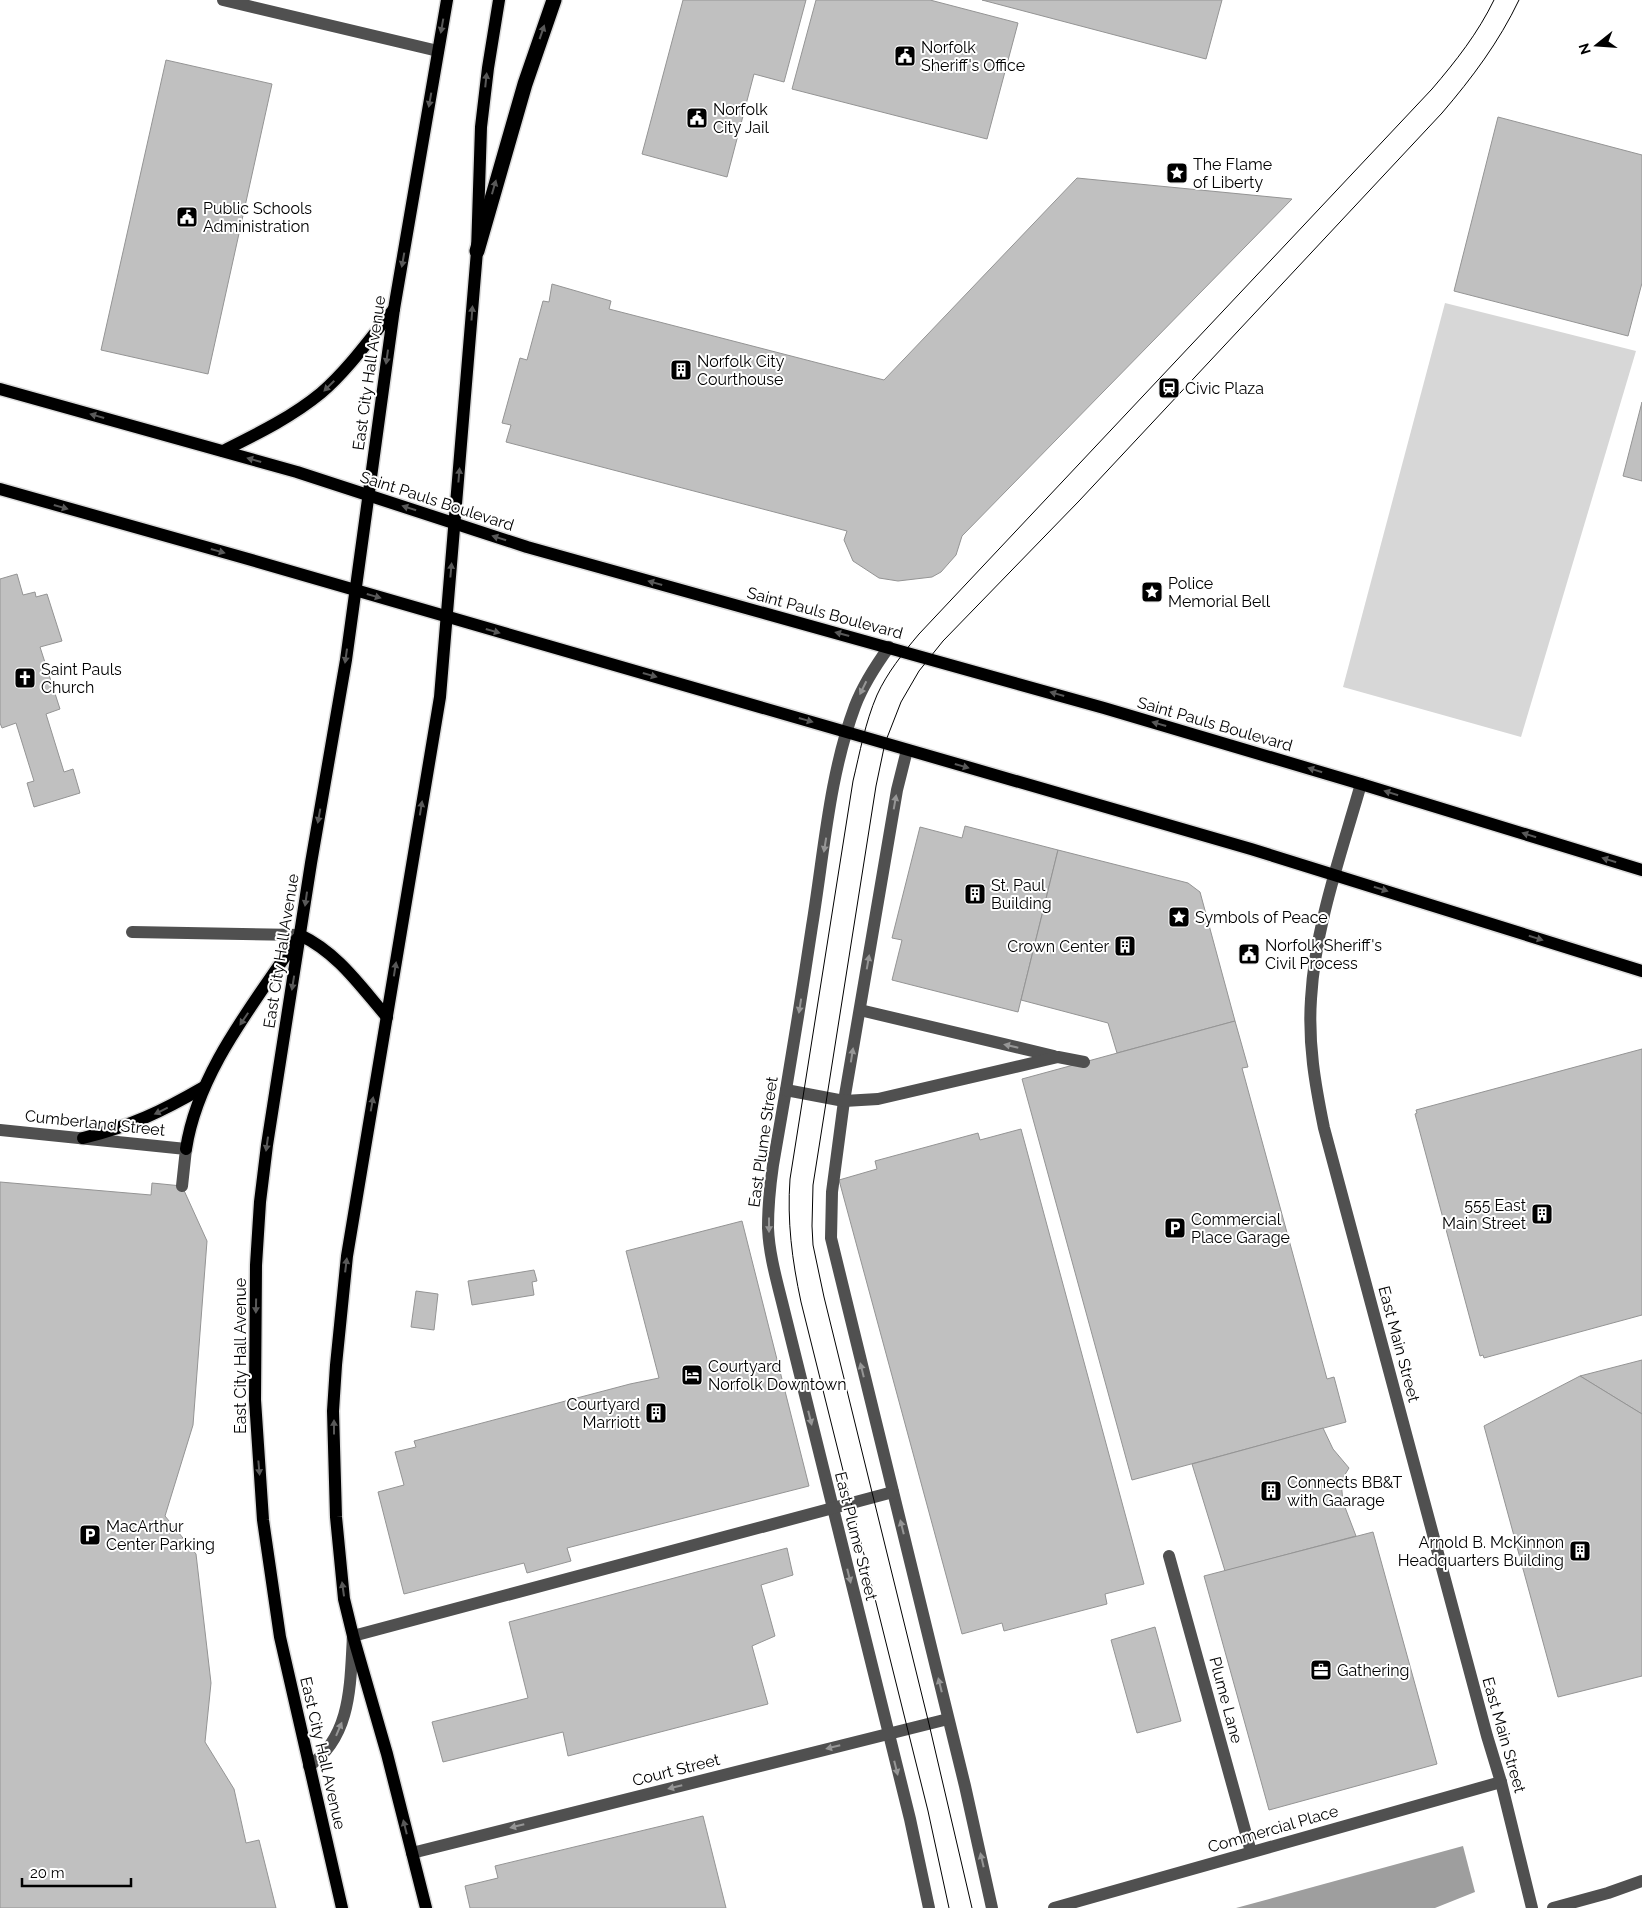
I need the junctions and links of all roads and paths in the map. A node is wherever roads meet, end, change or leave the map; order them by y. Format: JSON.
{"nodes":[{"id":1,"x":223,"y":0,"type":"edge"},
{"id":2,"x":447,"y":0,"type":"edge"},
{"id":3,"x":499,"y":0,"type":"edge"},
{"id":4,"x":554,"y":0,"type":"edge"},
{"id":5,"x":438,"y":52,"type":"junction"},
{"id":6,"x":476,"y":251,"type":"junction"},
{"id":7,"x":394,"y":308,"type":"junction"},
{"id":8,"x":0,"y":389,"type":"edge"},
{"id":9,"x":223,"y":451,"type":"junction"},
{"id":10,"x":0,"y":490,"type":"edge"},
{"id":11,"x":368,"y":495,"type":"junction"},
{"id":12,"x":455,"y":524,"type":"junction"},
{"id":13,"x":355,"y":590,"type":"junction"},
{"id":14,"x":446,"y":617,"type":"junction"},
{"id":15,"x":889,"y":647,"type":"junction"},
{"id":16,"x":847,"y":732,"type":"junction"},
{"id":17,"x":907,"y":750,"type":"junction"},
{"id":18,"x":1361,"y":784,"type":"junction"},
{"id":19,"x":1642,"y":870,"type":"edge"},
{"id":20,"x":1334,"y":875,"type":"junction"},
{"id":21,"x":132,"y":932,"type":"dead end"},
{"id":22,"x":300,"y":935,"type":"junction"},
{"id":23,"x":1642,"y":971,"type":"edge"},
{"id":24,"x":860,"y":1010,"type":"junction"},
{"id":25,"x":387,"y":1017,"type":"junction"},
{"id":26,"x":1058,"y":1057,"type":"junction"},
{"id":27,"x":1084,"y":1062,"type":"dead end"},
{"id":28,"x":204,"y":1087,"type":"junction"},
{"id":29,"x":786,"y":1090,"type":"junction"},
{"id":30,"x":844,"y":1101,"type":"junction"},
{"id":31,"x":0,"y":1130,"type":"edge"},
{"id":32,"x":83,"y":1138,"type":"junction"},
{"id":33,"x":186,"y":1149,"type":"junction"},
{"id":34,"x":182,"y":1186,"type":"dead end"},
{"id":35,"x":893,"y":1492,"type":"junction"},
{"id":36,"x":833,"y":1509,"type":"junction"},
{"id":37,"x":1169,"y":1556,"type":"dead end"},
{"id":38,"x":353,"y":1636,"type":"junction"},
{"id":39,"x":948,"y":1719,"type":"junction"},
{"id":40,"x":888,"y":1734,"type":"junction"},
{"id":41,"x":309,"y":1766,"type":"junction"},
{"id":42,"x":1501,"y":1782,"type":"junction"},
{"id":43,"x":1251,"y":1852,"type":"junction"},
{"id":44,"x":412,"y":1853,"type":"junction"},
{"id":45,"x":1642,"y":1881,"type":"edge"},
{"id":46,"x":342,"y":1908,"type":"edge"},
{"id":47,"x":426,"y":1908,"type":"edge"},
{"id":48,"x":929,"y":1908,"type":"edge"},
{"id":49,"x":992,"y":1908,"type":"edge"},
{"id":50,"x":1054,"y":1908,"type":"edge"},
{"id":51,"x":1532,"y":1908,"type":"edge"},
{"id":52,"x":1553,"y":1908,"type":"edge"}],
"edges":[{"from":1,"to":5,"type":"street"},
{"from":2,"to":5,"type":"main road","name":"East City Hall Avenue","one_way":true},
{"from":6,"to":3,"type":"main road","one_way":true},
{"from":6,"to":4,"type":"highway","one_way":true},
{"from":5,"to":7,"type":"main road","name":"East City Hall Avenue","one_way":true},
{"from":12,"to":6,"type":"main road","one_way":true},
{"from":7,"to":9,"type":"main road","one_way":true},
{"from":7,"to":11,"type":"main road","name":"East City Hall Avenue","one_way":true},
{"from":9,"to":8,"type":"main road","name":"Saint Pauls Boulevard","one_way":true},
{"from":11,"to":9,"type":"main road","name":"Saint Pauls Boulevard","one_way":true},
{"from":10,"to":13,"type":"main road","one_way":true},
{"from":12,"to":11,"type":"main road","name":"Saint Pauls Boulevard","one_way":true},
{"from":11,"to":13,"type":"main road","name":"East City Hall Avenue"},
{"from":14,"to":12,"type":"main road","one_way":true},
{"from":15,"to":12,"type":"main road","name":"Saint Pauls Boulevard","one_way":true},
{"from":13,"to":14,"type":"main road","one_way":true},
{"from":13,"to":22,"type":"main road","name":"East City Hall Avenue","one_way":true},
{"from":14,"to":16,"type":"main road","one_way":true},
{"from":25,"to":14,"type":"main road","one_way":true},
{"from":15,"to":16,"type":"street","name":"East Plume Street","one_way":true},
{"from":18,"to":15,"type":"main road","name":"Saint Pauls Boulevard","one_way":true},
{"from":16,"to":17,"type":"main road"},
{"from":16,"to":29,"type":"street","name":"East Plume Street","one_way":true},
{"from":17,"to":20,"type":"main road","one_way":true},
{"from":24,"to":17,"type":"street","one_way":true},
{"from":19,"to":18,"type":"main road","name":"Saint Pauls Boulevard","one_way":true},
{"from":18,"to":20,"type":"street","name":"East Main Street"},
{"from":20,"to":23,"type":"main road","one_way":true},
{"from":20,"to":42,"type":"street","name":"East Main Street"},
{"from":21,"to":22,"type":"street"},
{"from":22,"to":25,"type":"main road"},
{"from":22,"to":28,"type":"main road","one_way":true},
{"from":22,"to":41,"type":"main road","name":"East City Hall Avenue","one_way":true},
{"from":26,"to":24,"type":"street","one_way":true},
{"from":30,"to":24,"type":"street","one_way":true},
{"from":38,"to":25,"type":"main road","one_way":true},
{"from":26,"to":27,"type":"street"},
{"from":26,"to":30,"type":"street"},
{"from":28,"to":32,"type":"main road","one_way":true},
{"from":28,"to":33,"type":"main road"},
{"from":29,"to":30,"type":"street"},
{"from":29,"to":36,"type":"street","name":"East Plume Street","one_way":true},
{"from":35,"to":30,"type":"street","one_way":true},
{"from":31,"to":32,"type":"street","name":"Cumberland Street"},
{"from":32,"to":33,"type":"street","name":"Cumberland Street"},
{"from":33,"to":34,"type":"street"},
{"from":35,"to":36,"type":"street"},
{"from":39,"to":35,"type":"street","one_way":true},
{"from":36,"to":38,"type":"street"},
{"from":36,"to":40,"type":"street","name":"East Plume Street","one_way":true},
{"from":37,"to":43,"type":"street","name":"Plume Lane"},
{"from":41,"to":38,"type":"street","one_way":true},
{"from":44,"to":38,"type":"main road","one_way":true},
{"from":39,"to":40,"type":"street","name":"Court Street"},
{"from":49,"to":39,"type":"street","one_way":true},
{"from":40,"to":44,"type":"street","name":"Court Street","one_way":true},
{"from":40,"to":48,"type":"street","name":"East Plume Street","one_way":true},
{"from":41,"to":46,"type":"main road","name":"East City Hall Avenue"},
{"from":42,"to":43,"type":"street","name":"Commercial Place"},
{"from":42,"to":51,"type":"street","name":"East Main Street"},
{"from":43,"to":50,"type":"street","name":"Commercial Place"},
{"from":44,"to":47,"type":"main road"},
{"from":45,"to":52,"type":"street"}]}
